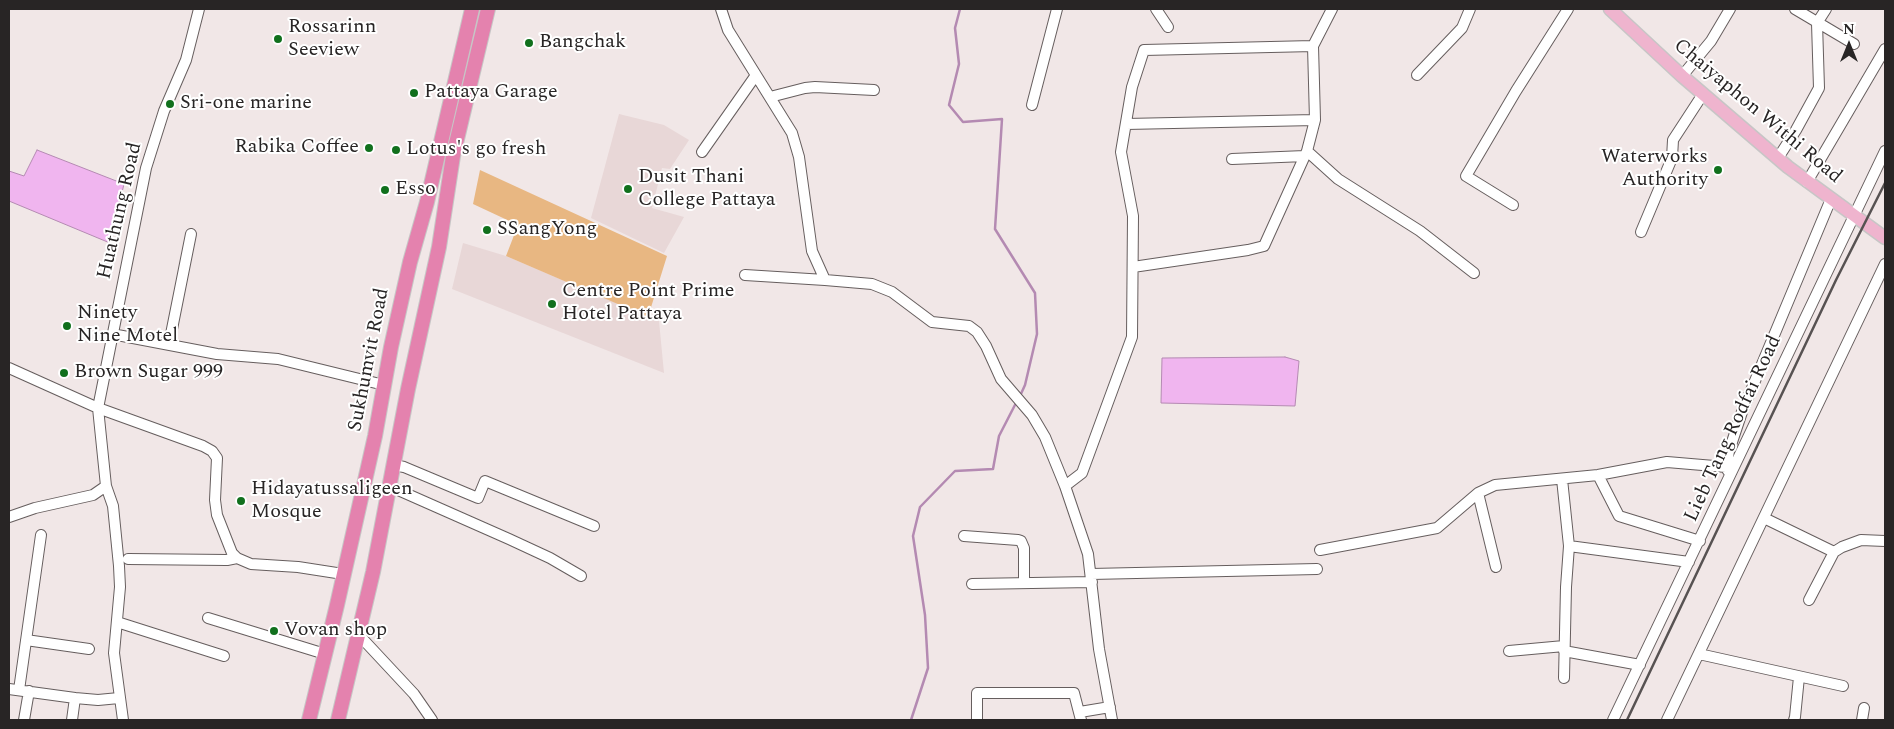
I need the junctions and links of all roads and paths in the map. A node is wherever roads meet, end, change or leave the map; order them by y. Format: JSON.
{"nodes":[{"id":1,"x":199,"y":9,"type":"edge"},
{"id":2,"x":472,"y":9,"type":"edge"},
{"id":3,"x":488,"y":9,"type":"edge"},
{"id":4,"x":721,"y":9,"type":"edge"},
{"id":5,"x":1057,"y":9,"type":"edge"},
{"id":6,"x":1156,"y":9,"type":"edge"},
{"id":7,"x":1332,"y":9,"type":"edge"},
{"id":8,"x":1470,"y":9,"type":"edge"},
{"id":9,"x":1568,"y":9,"type":"edge"},
{"id":10,"x":1610,"y":9,"type":"edge"},
{"id":11,"x":1730,"y":9,"type":"edge"},
{"id":12,"x":1795,"y":9,"type":"edge"},
{"id":13,"x":1826,"y":9,"type":"edge"},
{"id":14,"x":1818,"y":23,"type":"junction"},
{"id":15,"x":1168,"y":27,"type":"dead end"},
{"id":16,"x":1854,"y":44,"type":"dead end"},
{"id":17,"x":1313,"y":46,"type":"junction"},
{"id":18,"x":1885,"y":48,"type":"edge"},
{"id":19,"x":756,"y":75,"type":"junction"},
{"id":20,"x":1418,"y":75,"type":"dead end"},
{"id":21,"x":1682,"y":76,"type":"junction"},
{"id":22,"x":874,"y":90,"type":"dead end"},
{"id":23,"x":1703,"y":94,"type":"junction"},
{"id":24,"x":770,"y":98,"type":"junction"},
{"id":25,"x":1032,"y":105,"type":"dead end"},
{"id":26,"x":1315,"y":120,"type":"junction"},
{"id":27,"x":1126,"y":124,"type":"junction"},
{"id":28,"x":1885,"y":151,"type":"edge"},
{"id":29,"x":702,"y":152,"type":"dead end"},
{"id":30,"x":1306,"y":154,"type":"junction"},
{"id":31,"x":1778,"y":158,"type":"junction"},
{"id":32,"x":1232,"y":159,"type":"dead end"},
{"id":33,"x":1807,"y":182,"type":"junction"},
{"id":34,"x":1831,"y":199,"type":"junction"},
{"id":35,"x":1513,"y":205,"type":"dead end"},
{"id":36,"x":1854,"y":216,"type":"junction"},
{"id":37,"x":1641,"y":232,"type":"dead end"},
{"id":38,"x":191,"y":234,"type":"dead end"},
{"id":39,"x":1885,"y":238,"type":"edge"},
{"id":40,"x":1885,"y":264,"type":"edge"},
{"id":41,"x":1133,"y":267,"type":"junction"},
{"id":42,"x":1474,"y":273,"type":"dead end"},
{"id":43,"x":745,"y":275,"type":"dead end"},
{"id":44,"x":825,"y":280,"type":"junction"},
{"id":45,"x":402,"y":298,"type":"junction"},
{"id":46,"x":427,"y":306,"type":"junction"},
{"id":47,"x":112,"y":334,"type":"junction"},
{"id":48,"x":170,"y":344,"type":"junction"},
{"id":49,"x":9,"y":368,"type":"edge"},
{"id":50,"x":384,"y":385,"type":"junction"},
{"id":51,"x":98,"y":408,"type":"junction"},
{"id":52,"x":394,"y":465,"type":"junction"},
{"id":53,"x":1728,"y":472,"type":"junction"},
{"id":54,"x":1598,"y":475,"type":"junction"},
{"id":55,"x":1562,"y":479,"type":"junction"},
{"id":56,"x":106,"y":486,"type":"junction"},
{"id":57,"x":389,"y":486,"type":"junction"},
{"id":58,"x":1065,"y":486,"type":"junction"},
{"id":59,"x":1478,"y":493,"type":"junction"},
{"id":60,"x":9,"y":517,"type":"edge"},
{"id":61,"x":1764,"y":518,"type":"junction"},
{"id":62,"x":594,"y":526,"type":"dead end"},
{"id":63,"x":41,"y":535,"type":"dead end"},
{"id":64,"x":964,"y":536,"type":"dead end"},
{"id":65,"x":1700,"y":541,"type":"junction"},
{"id":66,"x":1885,"y":541,"type":"edge"},
{"id":67,"x":1570,"y":546,"type":"junction"},
{"id":68,"x":1320,"y":550,"type":"dead end"},
{"id":69,"x":1834,"y":552,"type":"junction"},
{"id":70,"x":237,"y":558,"type":"junction"},
{"id":71,"x":128,"y":559,"type":"dead end"},
{"id":72,"x":1689,"y":562,"type":"junction"},
{"id":73,"x":1496,"y":568,"type":"dead end"},
{"id":74,"x":1317,"y":569,"type":"dead end"},
{"id":75,"x":343,"y":574,"type":"junction"},
{"id":76,"x":581,"y":576,"type":"dead end"},
{"id":77,"x":1091,"y":578,"type":"junction"},
{"id":78,"x":1024,"y":583,"type":"junction"},
{"id":79,"x":972,"y":584,"type":"dead end"},
{"id":80,"x":1809,"y":600,"type":"dead end"},
{"id":81,"x":208,"y":618,"type":"dead end"},
{"id":82,"x":117,"y":622,"type":"junction"},
{"id":83,"x":358,"y":634,"type":"junction"},
{"id":84,"x":26,"y":640,"type":"junction"},
{"id":85,"x":1564,"y":648,"type":"junction"},
{"id":86,"x":89,"y":649,"type":"dead end"},
{"id":87,"x":1509,"y":651,"type":"dead end"},
{"id":88,"x":325,"y":654,"type":"junction"},
{"id":89,"x":1699,"y":654,"type":"junction"},
{"id":90,"x":224,"y":656,"type":"dead end"},
{"id":91,"x":1640,"y":665,"type":"junction"},
{"id":92,"x":1799,"y":677,"type":"junction"},
{"id":93,"x":1564,"y":678,"type":"dead end"},
{"id":94,"x":1843,"y":686,"type":"dead end"},
{"id":95,"x":19,"y":690,"type":"edge"},
{"id":96,"x":75,"y":698,"type":"junction"},
{"id":97,"x":119,"y":698,"type":"junction"},
{"id":98,"x":1110,"y":707,"type":"junction"},
{"id":99,"x":1864,"y":708,"type":"dead end"},
{"id":100,"x":1080,"y":716,"type":"edge"},
{"id":101,"x":24,"y":720,"type":"edge"},
{"id":102,"x":72,"y":720,"type":"edge"},
{"id":103,"x":123,"y":720,"type":"edge"},
{"id":104,"x":309,"y":720,"type":"edge"},
{"id":105,"x":338,"y":720,"type":"edge"},
{"id":106,"x":432,"y":720,"type":"edge"},
{"id":107,"x":977,"y":720,"type":"edge"},
{"id":108,"x":1112,"y":720,"type":"edge"},
{"id":109,"x":1613,"y":720,"type":"edge"},
{"id":110,"x":1668,"y":720,"type":"edge"},
{"id":111,"x":1794,"y":720,"type":"edge"},
{"id":112,"x":1862,"y":720,"type":"edge"}],
"edges":[{"from":1,"to":47,"type":"street","name":"Huathung Road"},
{"from":2,"to":45,"type":"highway","name":"Sukhumvit Road"},
{"from":3,"to":46,"type":"highway"},
{"from":4,"to":19,"type":"street"},
{"from":5,"to":25,"type":"street"},
{"from":6,"to":15,"type":"street"},
{"from":7,"to":17,"type":"street"},
{"from":8,"to":20,"type":"street"},
{"from":9,"to":35,"type":"street"},
{"from":10,"to":21,"type":"main road","name":"Chaiyaphon Withi Road"},
{"from":11,"to":21,"type":"street"},
{"from":12,"to":14,"type":"street"},
{"from":13,"to":14,"type":"street"},
{"from":14,"to":16,"type":"street"},
{"from":14,"to":31,"type":"street"},
{"from":17,"to":26,"type":"street"},
{"from":17,"to":27,"type":"street"},
{"from":18,"to":33,"type":"street"},
{"from":19,"to":24,"type":"street"},
{"from":19,"to":29,"type":"street"},
{"from":21,"to":23,"type":"main road","name":"Chaiyaphon Withi Road"},
{"from":22,"to":24,"type":"street"},
{"from":23,"to":31,"type":"main road","name":"Chaiyaphon Withi Road"},
{"from":23,"to":37,"type":"street"},
{"from":24,"to":44,"type":"street"},
{"from":26,"to":27,"type":"street"},
{"from":26,"to":30,"type":"street"},
{"from":27,"to":41,"type":"street"},
{"from":28,"to":36,"type":"street","name":"Lieb Tang Rodfai Road"},
{"from":30,"to":32,"type":"street"},
{"from":30,"to":41,"type":"street"},
{"from":30,"to":42,"type":"street"},
{"from":31,"to":33,"type":"main road","name":"Chaiyaphon Withi Road"},
{"from":33,"to":34,"type":"main road","name":"Chaiyaphon Withi Road"},
{"from":34,"to":36,"type":"main road","name":"Chaiyaphon Withi Road"},
{"from":34,"to":53,"type":"street"},
{"from":36,"to":39,"type":"main road","name":"Chaiyaphon Withi Road"},
{"from":36,"to":53,"type":"street","name":"Lieb Tang Rodfai Road"},
{"from":38,"to":48,"type":"street"},
{"from":40,"to":61,"type":"street"},
{"from":41,"to":58,"type":"street"},
{"from":43,"to":44,"type":"street"},
{"from":44,"to":58,"type":"street"},
{"from":45,"to":46,"type":"highway"},
{"from":45,"to":50,"type":"highway","name":"Sukhumvit Road"},
{"from":46,"to":52,"type":"highway"},
{"from":47,"to":48,"type":"street"},
{"from":47,"to":51,"type":"street","name":"Huathung Road"},
{"from":48,"to":50,"type":"street"},
{"from":49,"to":51,"type":"street"},
{"from":50,"to":75,"type":"highway","name":"Sukhumvit Road"},
{"from":51,"to":56,"type":"street","name":"Huathung Road"},
{"from":51,"to":70,"type":"street"},
{"from":52,"to":57,"type":"highway"},
{"from":52,"to":62,"type":"street"},
{"from":53,"to":54,"type":"street"},
{"from":53,"to":65,"type":"street","name":"Lieb Tang Rodfai Road"},
{"from":54,"to":55,"type":"street"},
{"from":54,"to":65,"type":"street"},
{"from":55,"to":59,"type":"street"},
{"from":55,"to":67,"type":"street"},
{"from":56,"to":60,"type":"street"},
{"from":56,"to":82,"type":"street","name":"Huathung Road"},
{"from":57,"to":76,"type":"street"},
{"from":57,"to":83,"type":"highway"},
{"from":58,"to":77,"type":"street"},
{"from":59,"to":68,"type":"street"},
{"from":59,"to":73,"type":"street"},
{"from":61,"to":69,"type":"street"},
{"from":61,"to":89,"type":"street"},
{"from":63,"to":84,"type":"street"},
{"from":64,"to":78,"type":"street"},
{"from":65,"to":72,"type":"street","name":"Lieb Tang Rodfai Road"},
{"from":66,"to":69,"type":"street"},
{"from":67,"to":72,"type":"street"},
{"from":67,"to":85,"type":"street"},
{"from":69,"to":80,"type":"street"},
{"from":70,"to":71,"type":"street"},
{"from":70,"to":75,"type":"street"},
{"from":72,"to":91,"type":"street","name":"Lieb Tang Rodfai Road"},
{"from":74,"to":77,"type":"street"},
{"from":75,"to":88,"type":"highway","name":"Sukhumvit Road"},
{"from":77,"to":78,"type":"street"},
{"from":77,"to":98,"type":"street"},
{"from":78,"to":79,"type":"street"},
{"from":81,"to":88,"type":"street"},
{"from":82,"to":90,"type":"street"},
{"from":82,"to":97,"type":"street","name":"Huathung Road"},
{"from":83,"to":105,"type":"highway"},
{"from":83,"to":106,"type":"street"},
{"from":84,"to":86,"type":"street"},
{"from":84,"to":95,"type":"street"},
{"from":85,"to":87,"type":"street"},
{"from":85,"to":91,"type":"street"},
{"from":85,"to":93,"type":"street"},
{"from":88,"to":104,"type":"highway","name":"Sukhumvit Road"},
{"from":89,"to":92,"type":"street"},
{"from":89,"to":110,"type":"street"},
{"from":91,"to":109,"type":"street","name":"Lieb Tang Rodfai Road"},
{"from":92,"to":94,"type":"street"},
{"from":92,"to":111,"type":"street"},
{"from":95,"to":96,"type":"street"},
{"from":95,"to":101,"type":"street"},
{"from":96,"to":97,"type":"street"},
{"from":96,"to":102,"type":"street"},
{"from":97,"to":103,"type":"street","name":"Huathung Road"},
{"from":98,"to":100,"type":"street"},
{"from":98,"to":108,"type":"street"},
{"from":99,"to":112,"type":"street"},
{"from":100,"to":107,"type":"street"}]}
